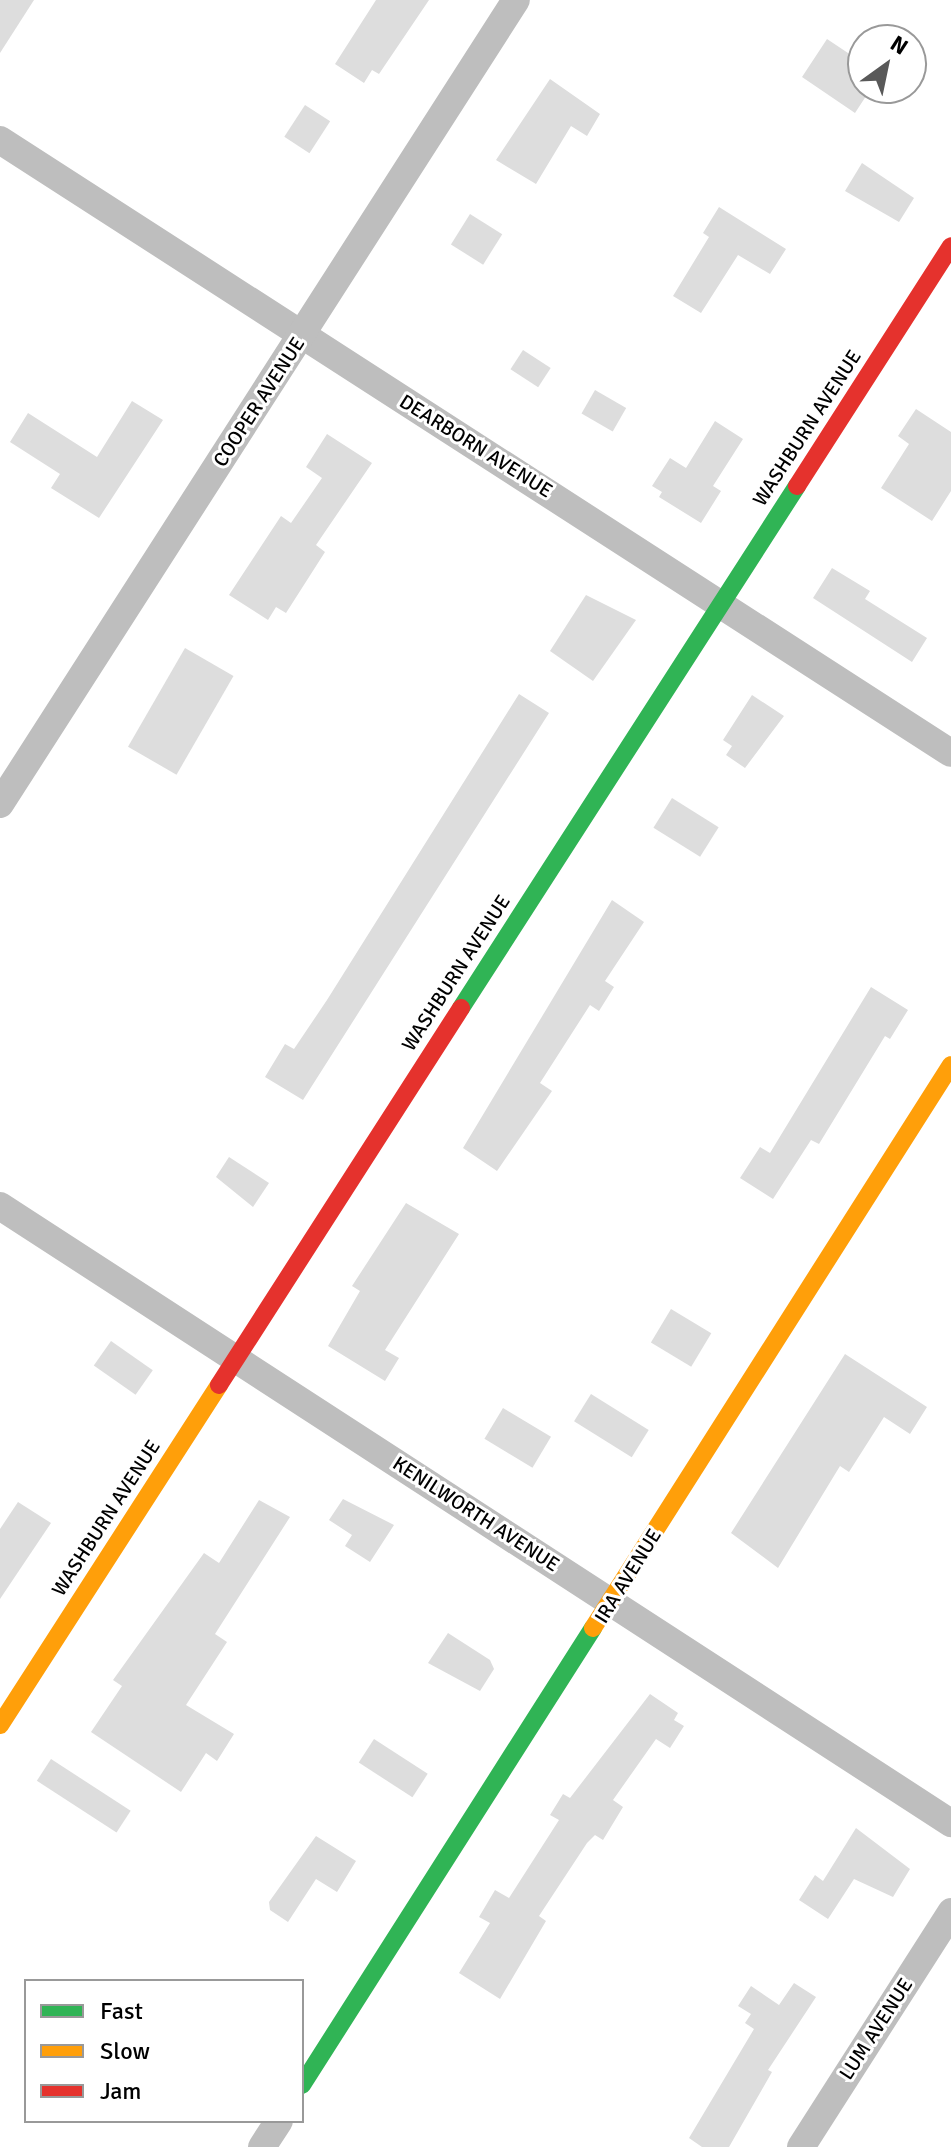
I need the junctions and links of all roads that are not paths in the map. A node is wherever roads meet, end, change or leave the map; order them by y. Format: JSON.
{"nodes":[{"id":1,"x":516,"y":0,"type":"edge"},
{"id":2,"x":0,"y":140,"type":"edge"},
{"id":3,"x":951,"y":246,"type":"edge"},
{"id":4,"x":301,"y":337,"type":"junction"},
{"id":5,"x":722,"y":600,"type":"junction"},
{"id":6,"x":951,"y":753,"type":"edge"},
{"id":7,"x":0,"y":804,"type":"edge"},
{"id":8,"x":951,"y":1065,"type":"edge"},
{"id":9,"x":0,"y":1206,"type":"edge"},
{"id":10,"x":235,"y":1358,"type":"junction"},
{"id":11,"x":612,"y":1601,"type":"junction"},
{"id":12,"x":0,"y":1725,"type":"edge"},
{"id":13,"x":951,"y":1823,"type":"edge"},
{"id":14,"x":951,"y":1912,"type":"edge"},
{"id":15,"x":304,"y":2082,"type":"edge"},
{"id":16,"x":278,"y":2123,"type":"edge"},
{"id":17,"x":262,"y":2147,"type":"edge"},
{"id":18,"x":801,"y":2147,"type":"edge"}],
"edges":[{"from":1,"to":4,"type":"street","name":"COOPER AVENUE"},
{"from":2,"to":4,"type":"street","name":"DEARBORN AVENUE"},
{"from":3,"to":5,"type":"street","name":"WASHBURN AVENUE"},
{"from":4,"to":5,"type":"street","name":"DEARBORN AVENUE"},
{"from":4,"to":7,"type":"street","name":"COOPER AVENUE"},
{"from":5,"to":6,"type":"street","name":"DEARBORN AVENUE"},
{"from":5,"to":10,"type":"street","name":"WASHBURN AVENUE"},
{"from":8,"to":11,"type":"street","name":"IRA AVENUE"},
{"from":9,"to":10,"type":"street","name":"KENILWORTH AVENUE"},
{"from":10,"to":11,"type":"street","name":"KENILWORTH AVENUE"},
{"from":10,"to":12,"type":"street","name":"WASHBURN AVENUE"},
{"from":11,"to":13,"type":"street","name":"KENILWORTH AVENUE"},
{"from":11,"to":15,"type":"street","name":"IRA AVENUE"},
{"from":14,"to":18,"type":"street","name":"LUM AVENUE"},
{"from":16,"to":17,"type":"street"}]}
